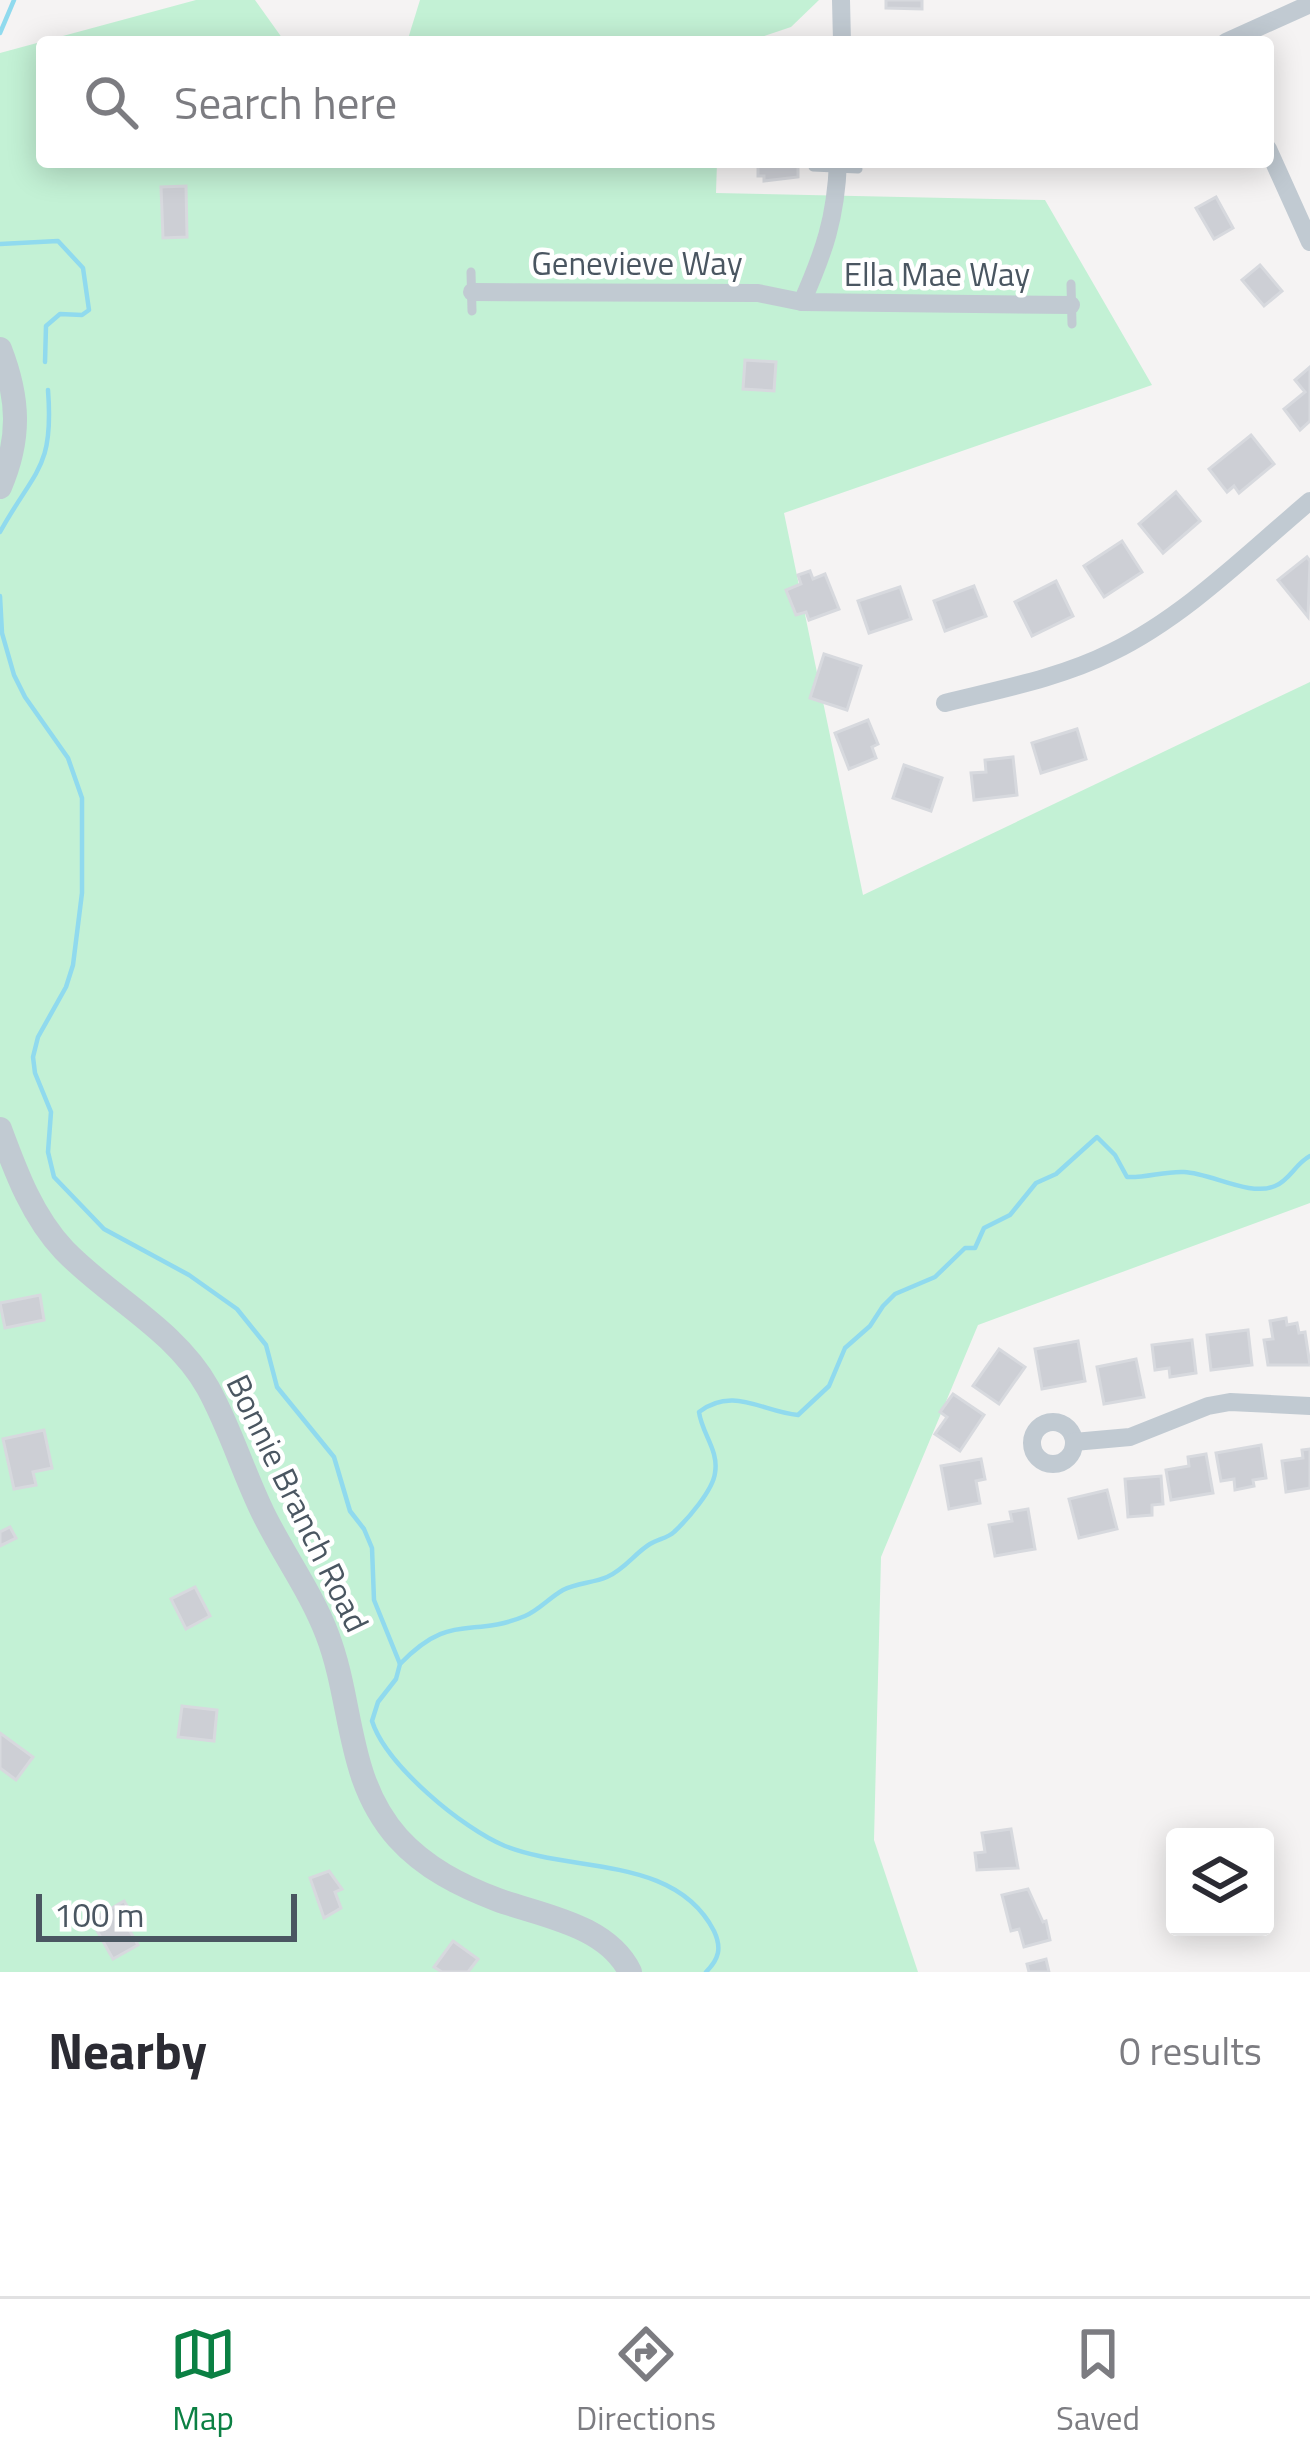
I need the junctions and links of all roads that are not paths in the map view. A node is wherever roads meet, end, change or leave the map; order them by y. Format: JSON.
{"nodes":[{"id":1,"x":841,"y":0,"type":"edge"},
{"id":2,"x":1310,"y":4,"type":"edge"},
{"id":3,"x":842,"y":36,"type":"edge"},
{"id":4,"x":1239,"y":36,"type":"edge"},
{"id":5,"x":1274,"y":162,"type":"edge"},
{"id":6,"x":845,"y":168,"type":"edge"},
{"id":7,"x":1310,"y":242,"type":"edge"},
{"id":8,"x":472,"y":291,"type":"dead end"},
{"id":9,"x":802,"y":302,"type":"junction"},
{"id":10,"x":1071,"y":304,"type":"dead end"},
{"id":11,"x":0,"y":349,"type":"edge"},
{"id":12,"x":0,"y":488,"type":"edge"},
{"id":13,"x":1310,"y":501,"type":"edge"},
{"id":14,"x":945,"y":703,"type":"dead end"},
{"id":15,"x":0,"y":1130,"type":"edge"},
{"id":16,"x":1310,"y":1406,"type":"edge"},
{"id":17,"x":1074,"y":1442,"type":"dead end"},
{"id":18,"x":630,"y":1972,"type":"edge"}],
"edges":[{"from":1,"to":3,"type":"street"},
{"from":2,"to":4,"type":"street"},
{"from":5,"to":7,"type":"street"},
{"from":6,"to":9,"type":"street"},
{"from":8,"to":9,"type":"street","name":"Genevieve Way"},
{"from":9,"to":10,"type":"street","name":"Ella Mae Way"},
{"from":11,"to":12,"type":"street"},
{"from":13,"to":14,"type":"street"},
{"from":15,"to":18,"type":"street","name":"Bonnie Branch Road"},
{"from":16,"to":17,"type":"street"}]}
